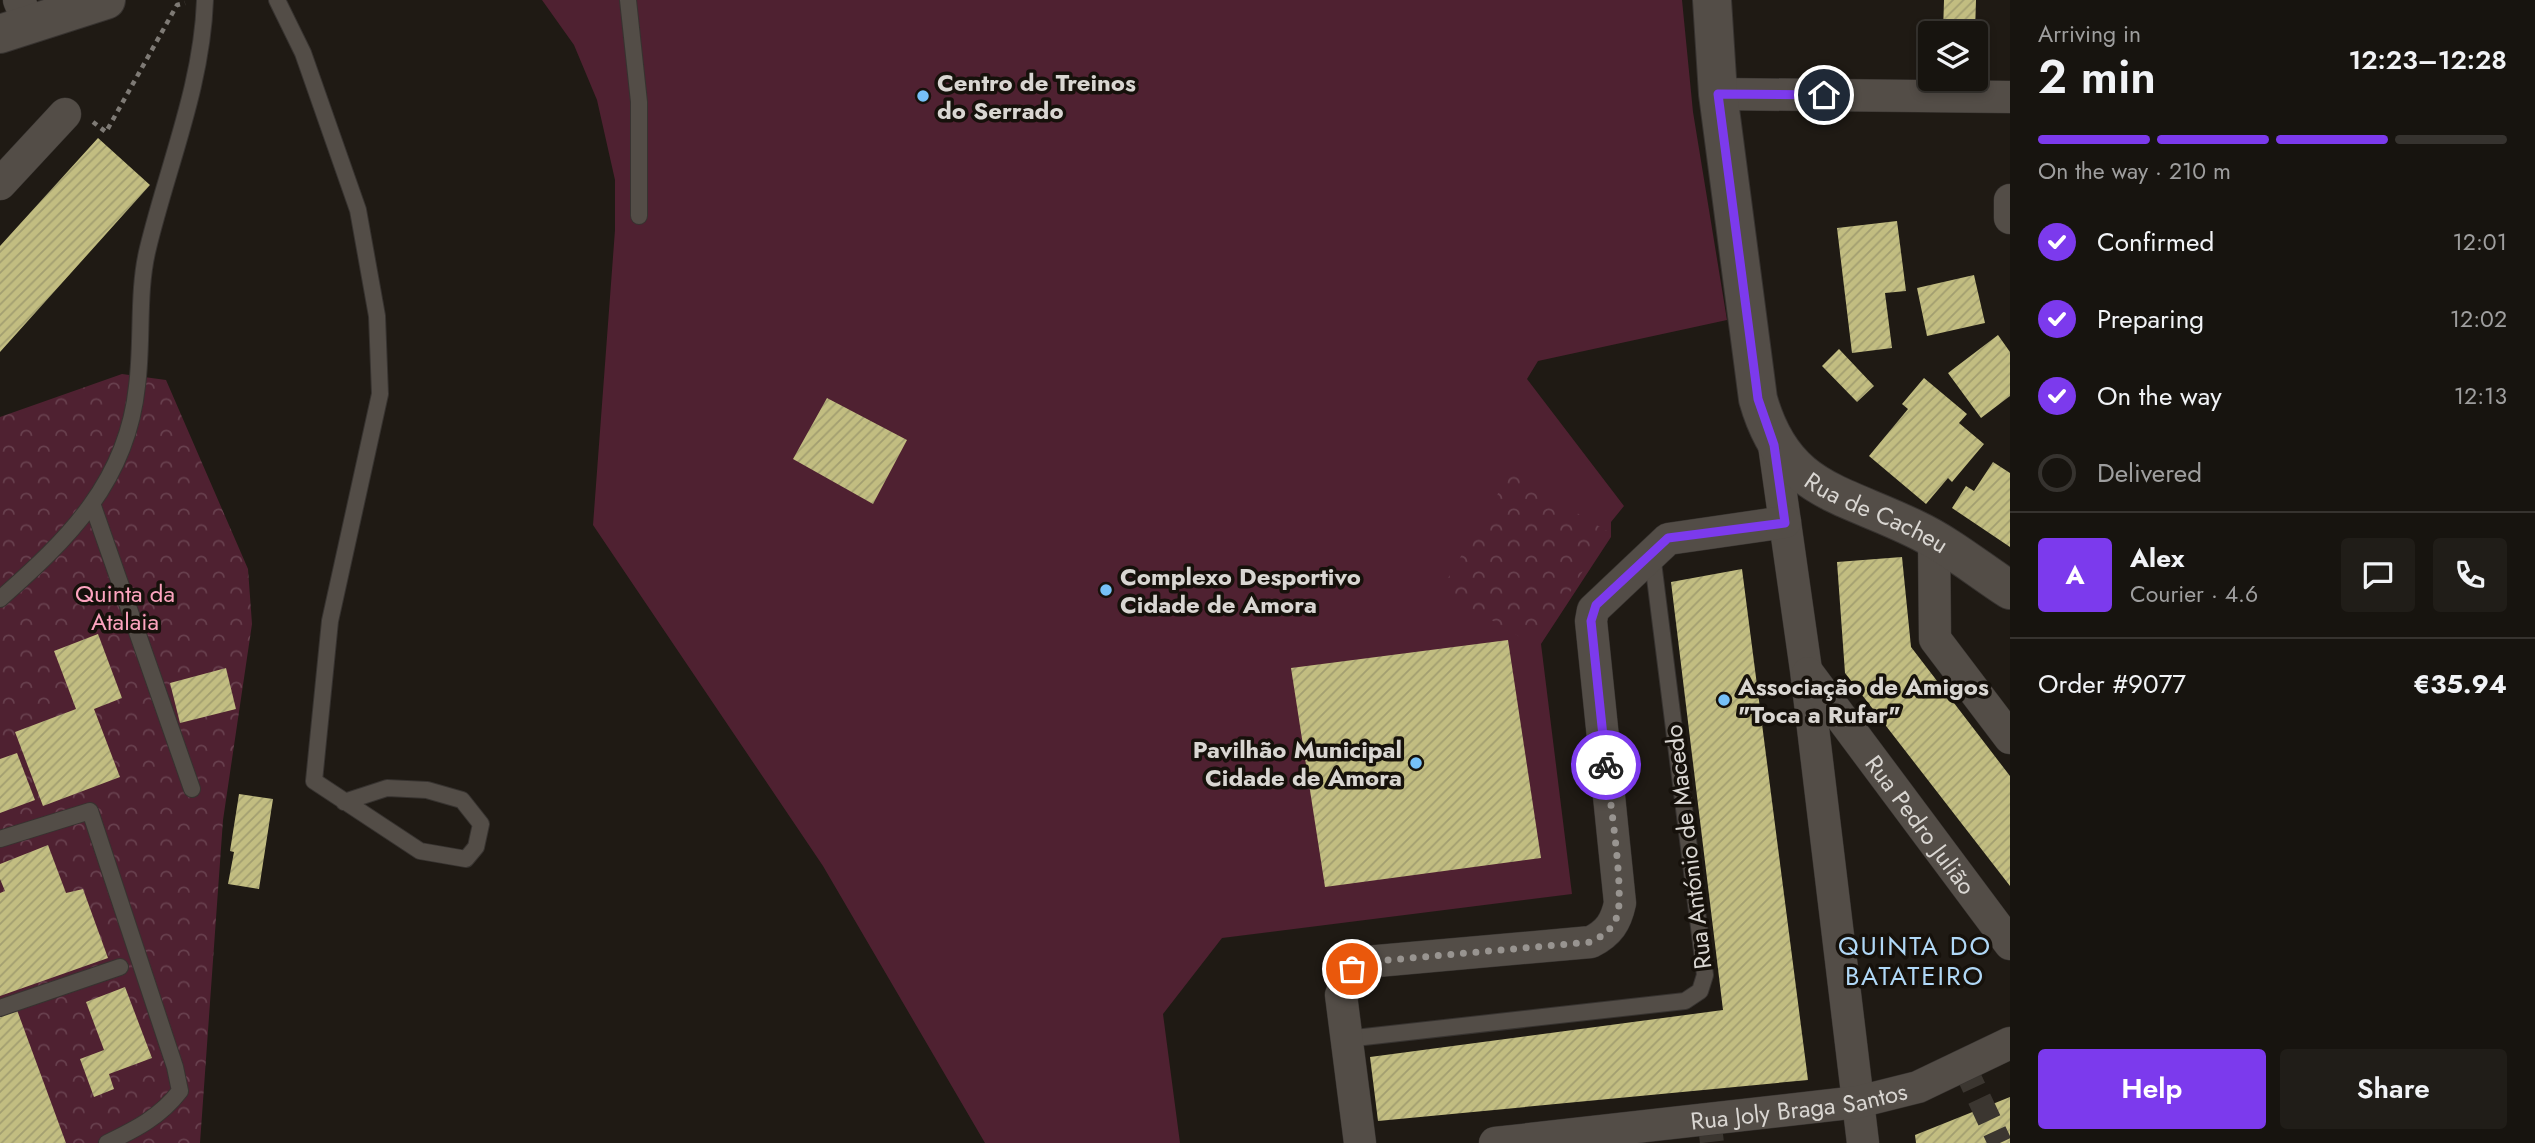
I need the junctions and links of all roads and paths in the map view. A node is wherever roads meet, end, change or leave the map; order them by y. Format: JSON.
{"nodes":[{"id":1,"x":106,"y":0,"type":"edge"},
{"id":2,"x":277,"y":0,"type":"edge"},
{"id":3,"x":628,"y":0,"type":"edge"},
{"id":4,"x":1712,"y":0,"type":"edge"},
{"id":5,"x":197,"y":1,"type":"edge"},
{"id":6,"x":16,"y":19,"type":"edge"},
{"id":7,"x":1718,"y":94,"type":"junction"},
{"id":8,"x":2010,"y":97,"type":"edge"},
{"id":9,"x":65,"y":114,"type":"joint"},
{"id":10,"x":0,"y":184,"type":"edge"},
{"id":11,"x":2010,"y":200,"type":"edge"},
{"id":12,"x":639,"y":216,"type":"dead end"},
{"id":13,"x":2010,"y":218,"type":"edge"},
{"id":14,"x":1774,"y":445,"type":"junction"},
{"id":15,"x":93,"y":506,"type":"junction"},
{"id":16,"x":1785,"y":523,"type":"junction"},
{"id":17,"x":1934,"y":539,"type":"junction"},
{"id":18,"x":1652,"y":554,"type":"junction"},
{"id":19,"x":2010,"y":590,"type":"edge"},
{"id":20,"x":0,"y":599,"type":"edge"},
{"id":21,"x":1805,"y":670,"type":"junction"},
{"id":22,"x":2010,"y":738,"type":"edge"},
{"id":23,"x":192,"y":789,"type":"dead end"},
{"id":24,"x":344,"y":802,"type":"junction"},
{"id":25,"x":0,"y":839,"type":"edge"},
{"id":26,"x":2010,"y":944,"type":"edge"},
{"id":27,"x":120,"y":967,"type":"dead end"},
{"id":28,"x":0,"y":1008,"type":"edge"},
{"id":29,"x":1346,"y":1038,"type":"junction"},
{"id":30,"x":2010,"y":1043,"type":"edge"},
{"id":31,"x":1858,"y":1102,"type":"junction"},
{"id":32,"x":107,"y":1143,"type":"edge"},
{"id":33,"x":1360,"y":1143,"type":"edge"},
{"id":34,"x":1495,"y":1143,"type":"edge"},
{"id":35,"x":1863,"y":1143,"type":"edge"}],
"edges":[{"from":1,"to":6,"type":"main road"},
{"from":2,"to":24,"type":"lane"},
{"from":3,"to":12,"type":"lane"},
{"from":4,"to":7,"type":"main road","name":"Rua de Cacheu"},
{"from":5,"to":9,"type":"path"},
{"from":5,"to":15,"type":"lane"},
{"from":7,"to":8,"type":"street"},
{"from":7,"to":14,"type":"main road","name":"Rua de Cacheu"},
{"from":9,"to":10,"type":"street"},
{"from":11,"to":13,"type":"street"},
{"from":14,"to":16,"type":"street"},
{"from":14,"to":17,"type":"main road","name":"Rua de Cacheu"},
{"from":15,"to":20,"type":"lane"},
{"from":15,"to":23,"type":"lane"},
{"from":16,"to":18,"type":"street"},
{"from":16,"to":21,"type":"street"},
{"from":17,"to":19,"type":"main road","name":"Rua de Cacheu"},
{"from":17,"to":22,"type":"street"},
{"from":18,"to":29,"type":"street"},
{"from":18,"to":29,"type":"lane","name":"Rua António de Macedo"},
{"from":21,"to":26,"type":"street","name":"Rua Pedro Julião"},
{"from":21,"to":31,"type":"street"},
{"from":24,"to":24,"type":"lane"},
{"from":25,"to":32,"type":"lane"},
{"from":27,"to":28,"type":"lane"},
{"from":29,"to":33,"type":"street"},
{"from":30,"to":31,"type":"street","name":"Rua Joly Braga Santos"},
{"from":31,"to":34,"type":"street","name":"Rua Joly Braga Santos"},
{"from":31,"to":35,"type":"street"}]}
